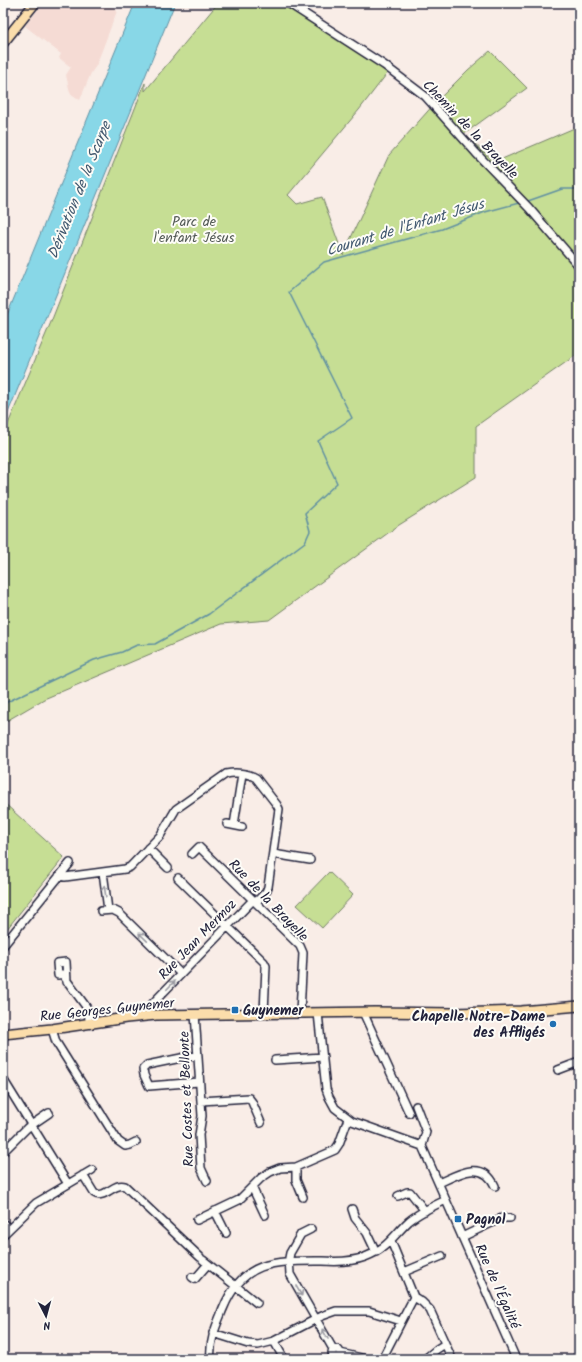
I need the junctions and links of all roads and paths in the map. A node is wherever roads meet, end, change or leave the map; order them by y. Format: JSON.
{"nodes":[{"id":1,"x":30,"y":3,"type":"edge"},
{"id":2,"x":35,"y":3,"type":"edge"},
{"id":3,"x":288,"y":3,"type":"edge"},
{"id":4,"x":3,"y":37,"type":"edge"},
{"id":5,"x":3,"y":43,"type":"edge"},
{"id":6,"x":579,"y":266,"type":"edge"},
{"id":7,"x":242,"y":774,"type":"junction"},
{"id":8,"x":234,"y":825,"type":"dead end"},
{"id":9,"x":148,"y":848,"type":"junction"},
{"id":10,"x":192,"y":854,"type":"dead end"},
{"id":11,"x":273,"y":854,"type":"junction"},
{"id":12,"x":310,"y":860,"type":"dead end"},
{"id":13,"x":70,"y":863,"type":"dead end"},
{"id":14,"x":168,"y":868,"type":"dead end"},
{"id":15,"x":103,"y":872,"type":"junction"},
{"id":16,"x":59,"y":876,"type":"junction"},
{"id":17,"x":178,"y":878,"type":"dead end"},
{"id":18,"x":254,"y":901,"type":"junction"},
{"id":19,"x":228,"y":926,"type":"junction"},
{"id":20,"x":3,"y":946,"type":"edge"},
{"id":21,"x":181,"y":974,"type":"junction"},
{"id":22,"x":67,"y":982,"type":"dead end"},
{"id":23,"x":579,"y":1006,"type":"edge"},
{"id":24,"x":363,"y":1012,"type":"junction"},
{"id":25,"x":264,"y":1013,"type":"junction"},
{"id":26,"x":300,"y":1013,"type":"junction"},
{"id":27,"x":318,"y":1013,"type":"junction"},
{"id":28,"x":195,"y":1014,"type":"junction"},
{"id":29,"x":150,"y":1016,"type":"junction"},
{"id":30,"x":90,"y":1024,"type":"junction"},
{"id":31,"x":52,"y":1029,"type":"junction"},
{"id":32,"x":3,"y":1034,"type":"edge"},
{"id":33,"x":198,"y":1056,"type":"junction"},
{"id":34,"x":322,"y":1057,"type":"junction"},
{"id":35,"x":275,"y":1060,"type":"dead end"},
{"id":36,"x":579,"y":1062,"type":"edge"},
{"id":37,"x":558,"y":1070,"type":"dead end"},
{"id":38,"x":3,"y":1079,"type":"edge"},
{"id":39,"x":200,"y":1082,"type":"junction"},
{"id":40,"x":201,"y":1101,"type":"junction"},
{"id":41,"x":416,"y":1106,"type":"dead end"},
{"id":42,"x":49,"y":1113,"type":"dead end"},
{"id":43,"x":409,"y":1113,"type":"dead end"},
{"id":44,"x":348,"y":1119,"type":"junction"},
{"id":45,"x":261,"y":1123,"type":"dead end"},
{"id":46,"x":32,"y":1125,"type":"junction"},
{"id":47,"x":136,"y":1142,"type":"dead end"},
{"id":48,"x":422,"y":1146,"type":"junction"},
{"id":49,"x":3,"y":1152,"type":"edge"},
{"id":50,"x":296,"y":1167,"type":"junction"},
{"id":51,"x":92,"y":1170,"type":"dead end"},
{"id":52,"x":83,"y":1176,"type":"junction"},
{"id":53,"x":207,"y":1181,"type":"dead end"},
{"id":54,"x":439,"y":1183,"type":"junction"},
{"id":55,"x":68,"y":1184,"type":"junction"},
{"id":56,"x":494,"y":1186,"type":"dead end"},
{"id":57,"x":252,"y":1187,"type":"junction"},
{"id":58,"x":398,"y":1196,"type":"dead end"},
{"id":59,"x":303,"y":1197,"type":"dead end"},
{"id":60,"x":446,"y":1200,"type":"junction"},
{"id":61,"x":352,"y":1209,"type":"dead end"},
{"id":62,"x":215,"y":1211,"type":"junction"},
{"id":63,"x":425,"y":1211,"type":"junction"},
{"id":64,"x":265,"y":1215,"type":"dead end"},
{"id":65,"x":510,"y":1218,"type":"dead end"},
{"id":66,"x":197,"y":1220,"type":"dead end"},
{"id":67,"x":3,"y":1223,"type":"edge"},
{"id":68,"x":9,"y":1229,"type":"junction"},
{"id":69,"x":311,"y":1229,"type":"dead end"},
{"id":70,"x":226,"y":1233,"type":"dead end"},
{"id":71,"x":3,"y":1235,"type":"edge"},
{"id":72,"x":462,"y":1237,"type":"junction"},
{"id":73,"x":391,"y":1241,"type":"junction"},
{"id":74,"x":376,"y":1252,"type":"junction"},
{"id":75,"x":442,"y":1256,"type":"dead end"},
{"id":76,"x":204,"y":1260,"type":"junction"},
{"id":77,"x":289,"y":1261,"type":"junction"},
{"id":78,"x":404,"y":1272,"type":"junction"},
{"id":79,"x":192,"y":1277,"type":"dead end"},
{"id":80,"x":236,"y":1286,"type":"junction"},
{"id":81,"x":414,"y":1297,"type":"junction"},
{"id":82,"x":257,"y":1303,"type":"dead end"},
{"id":83,"x":316,"y":1319,"type":"junction"},
{"id":84,"x":401,"y":1321,"type":"junction"},
{"id":85,"x":213,"y":1333,"type":"junction"},
{"id":86,"x":274,"y":1341,"type":"junction"},
{"id":87,"x":445,"y":1344,"type":"junction"},
{"id":88,"x":335,"y":1354,"type":"edge"},
{"id":89,"x":579,"y":1356,"type":"edge"},
{"id":90,"x":211,"y":1359,"type":"edge"},
{"id":91,"x":284,"y":1359,"type":"edge"},
{"id":92,"x":366,"y":1359,"type":"edge"},
{"id":93,"x":382,"y":1359,"type":"edge"},
{"id":94,"x":425,"y":1359,"type":"edge"},
{"id":95,"x":452,"y":1359,"type":"edge"},
{"id":96,"x":516,"y":1359,"type":"edge"},
{"id":97,"x":575,"y":1359,"type":"edge"}],
"edges":[{"from":1,"to":4,"type":"main road"},
{"from":2,"to":5,"type":"main road"},
{"from":3,"to":6,"type":"street","name":"Chemin de la Brayelle"},
{"from":7,"to":8,"type":"street"},
{"from":7,"to":9,"type":"street"},
{"from":7,"to":11,"type":"street","name":"Rue Jean Mermoz"},
{"from":9,"to":14,"type":"street"},
{"from":9,"to":15,"type":"street"},
{"from":10,"to":18,"type":"street","name":"Rue de la Brayelle"},
{"from":11,"to":12,"type":"street"},
{"from":11,"to":18,"type":"street","name":"Rue Jean Mermoz"},
{"from":13,"to":16,"type":"street"},
{"from":15,"to":16,"type":"street"},
{"from":21,"to":15,"type":"street","one_way":true},
{"from":16,"to":20,"type":"street"},
{"from":17,"to":19,"type":"street"},
{"from":18,"to":19,"type":"street","name":"Rue Jean Mermoz"},
{"from":18,"to":26,"type":"street","name":"Rue de la Brayelle"},
{"from":19,"to":21,"type":"street","name":"Rue Jean Mermoz"},
{"from":19,"to":25,"type":"street"},
{"from":29,"to":21,"type":"street","name":"Rue Jean Mermoz","one_way":true},
{"from":22,"to":30,"type":"street"},
{"from":23,"to":24,"type":"main road","name":"Rue Georges Guynemer"},
{"from":24,"to":27,"type":"main road","name":"Rue Georges Guynemer"},
{"from":24,"to":43,"type":"street"},
{"from":25,"to":26,"type":"main road","name":"Rue Georges Guynemer"},
{"from":25,"to":28,"type":"main road","name":"Rue Georges Guynemer"},
{"from":26,"to":27,"type":"main road","name":"Rue Georges Guynemer"},
{"from":27,"to":34,"type":"street"},
{"from":28,"to":29,"type":"main road","name":"Rue Georges Guynemer"},
{"from":28,"to":33,"type":"street","name":"Rue Costes et Bellonte"},
{"from":29,"to":30,"type":"main road","name":"Rue Georges Guynemer"},
{"from":30,"to":31,"type":"main road","name":"Rue Georges Guynemer"},
{"from":31,"to":32,"type":"main road","name":"Rue Georges Guynemer"},
{"from":31,"to":47,"type":"street"},
{"from":33,"to":39,"type":"street","name":"Rue Costes et Bellonte"},
{"from":33,"to":39,"type":"street"},
{"from":34,"to":35,"type":"street"},
{"from":34,"to":44,"type":"street"},
{"from":36,"to":37,"type":"street"},
{"from":38,"to":46,"type":"street"},
{"from":39,"to":40,"type":"street","name":"Rue Costes et Bellonte"},
{"from":40,"to":45,"type":"street"},
{"from":40,"to":53,"type":"street","name":"Rue Costes et Bellonte"},
{"from":41,"to":48,"type":"street"},
{"from":42,"to":46,"type":"street"},
{"from":44,"to":48,"type":"street"},
{"from":44,"to":50,"type":"street"},
{"from":46,"to":49,"type":"street"},
{"from":46,"to":55,"type":"street"},
{"from":48,"to":54,"type":"street","name":"Rue de l'Égalité"},
{"from":50,"to":57,"type":"street"},
{"from":50,"to":59,"type":"street"},
{"from":51,"to":52,"type":"street"},
{"from":52,"to":55,"type":"street"},
{"from":52,"to":76,"type":"street"},
{"from":54,"to":56,"type":"street"},
{"from":54,"to":60,"type":"street","name":"Rue de l'Égalité"},
{"from":55,"to":68,"type":"street"},
{"from":57,"to":62,"type":"street"},
{"from":57,"to":64,"type":"street"},
{"from":58,"to":63,"type":"street"},
{"from":60,"to":63,"type":"street"},
{"from":60,"to":72,"type":"street","name":"Rue de l'Égalité"},
{"from":61,"to":74,"type":"street"},
{"from":62,"to":66,"type":"street"},
{"from":62,"to":70,"type":"street"},
{"from":63,"to":73,"type":"street"},
{"from":65,"to":72,"type":"street"},
{"from":67,"to":68,"type":"street"},
{"from":68,"to":71,"type":"street"},
{"from":69,"to":77,"type":"street"},
{"from":72,"to":96,"type":"street","name":"Rue de l'Égalité"},
{"from":73,"to":74,"type":"street"},
{"from":73,"to":78,"type":"street"},
{"from":74,"to":77,"type":"street"},
{"from":75,"to":78,"type":"street"},
{"from":76,"to":79,"type":"street"},
{"from":76,"to":80,"type":"street"},
{"from":77,"to":80,"type":"street"},
{"from":77,"to":83,"type":"street","one_way":true},
{"from":78,"to":81,"type":"street"},
{"from":80,"to":82,"type":"street"},
{"from":80,"to":85,"type":"street"},
{"from":81,"to":84,"type":"street"},
{"from":81,"to":87,"type":"street"},
{"from":83,"to":84,"type":"street"},
{"from":83,"to":86,"type":"street"},
{"from":88,"to":83,"type":"street","one_way":true},
{"from":84,"to":93,"type":"street"},
{"from":85,"to":86,"type":"street"},
{"from":85,"to":90,"type":"street"},
{"from":86,"to":91,"type":"street"},
{"from":87,"to":94,"type":"street"},
{"from":87,"to":95,"type":"street"},
{"from":88,"to":92,"type":"street"},
{"from":89,"to":97,"type":"street"}]}
